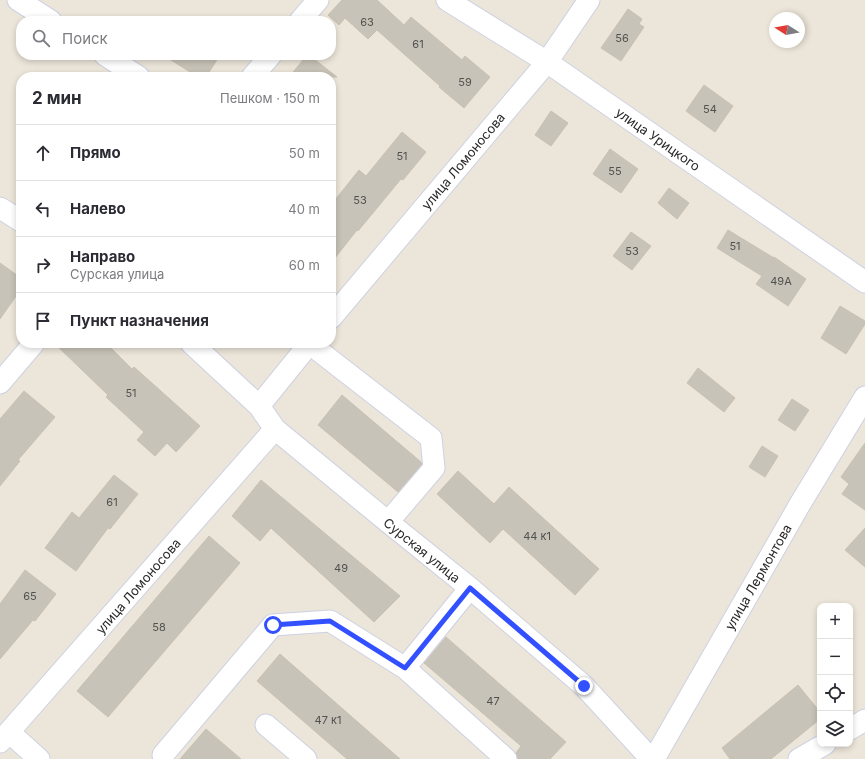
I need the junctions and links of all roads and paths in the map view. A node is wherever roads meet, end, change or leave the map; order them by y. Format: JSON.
{"nodes":[{"id":1,"x":18,"y":0,"type":"edge"},
{"id":2,"x":318,"y":0,"type":"edge"},
{"id":3,"x":447,"y":0,"type":"edge"},
{"id":4,"x":589,"y":0,"type":"edge"},
{"id":5,"x":43,"y":16,"type":"edge"},
{"id":6,"x":304,"y":16,"type":"edge"},
{"id":7,"x":112,"y":60,"type":"edge"},
{"id":8,"x":267,"y":60,"type":"edge"},
{"id":9,"x":547,"y":62,"type":"junction"},
{"id":10,"x":131,"y":72,"type":"edge"},
{"id":11,"x":256,"y":72,"type":"edge"},
{"id":12,"x":0,"y":208,"type":"edge"},
{"id":13,"x":16,"y":218,"type":"edge"},
{"id":14,"x":865,"y":282,"type":"edge"},
{"id":15,"x":336,"y":312,"type":"edge"},
{"id":16,"x":30,"y":348,"type":"edge"},
{"id":17,"x":196,"y":348,"type":"edge"},
{"id":18,"x":306,"y":348,"type":"edge"},
{"id":19,"x":316,"y":348,"type":"edge"},
{"id":20,"x":0,"y":383,"type":"edge"},
{"id":21,"x":865,"y":397,"type":"edge"},
{"id":22,"x":259,"y":406,"type":"junction"},
{"id":23,"x":275,"y":429,"type":"junction"},
{"id":24,"x":388,"y":522,"type":"junction"},
{"id":25,"x":470,"y":588,"type":"junction"},
{"id":26,"x":405,"y":668,"type":"junction"},
{"id":27,"x":865,"y":720,"type":"edge"},
{"id":28,"x":266,"y":724,"type":"dead end"},
{"id":29,"x":853,"y":727,"type":"edge"},
{"id":30,"x":5,"y":737,"type":"edge"},
{"id":31,"x":820,"y":747,"type":"edge"},
{"id":32,"x":163,"y":755,"type":"dead end"},
{"id":33,"x":39,"y":759,"type":"edge"},
{"id":34,"x":306,"y":759,"type":"edge"},
{"id":35,"x":506,"y":759,"type":"edge"},
{"id":36,"x":653,"y":759,"type":"edge"},
{"id":37,"x":799,"y":759,"type":"edge"}],
"edges":[{"from":1,"to":5,"type":"street"},
{"from":2,"to":6,"type":"street"},
{"from":3,"to":9,"type":"street","name":"улица Урицкого"},
{"from":4,"to":9,"type":"street","name":"улица Ломоносова"},
{"from":7,"to":10,"type":"street"},
{"from":8,"to":11,"type":"street"},
{"from":9,"to":14,"type":"street","name":"улица Урицкого"},
{"from":9,"to":15,"type":"street","name":"улица Ломоносова"},
{"from":12,"to":13,"type":"street"},
{"from":16,"to":20,"type":"street"},
{"from":17,"to":22,"type":"street","name":"Сурская улица"},
{"from":18,"to":22,"type":"street"},
{"from":19,"to":24,"type":"street"},
{"from":21,"to":36,"type":"street","name":"улица Лермонтова"},
{"from":22,"to":23,"type":"street","name":"Сурская улица"},
{"from":23,"to":24,"type":"street","name":"Сурская улица"},
{"from":23,"to":30,"type":"street","name":"улица Ломоносова"},
{"from":24,"to":25,"type":"street","name":"Сурская улица"},
{"from":25,"to":26,"type":"street"},
{"from":25,"to":36,"type":"street","name":"Сурская улица"},
{"from":26,"to":32,"type":"street"},
{"from":26,"to":35,"type":"street"},
{"from":27,"to":29,"type":"street"},
{"from":28,"to":34,"type":"street"},
{"from":30,"to":33,"type":"street"},
{"from":31,"to":37,"type":"street"}]}
